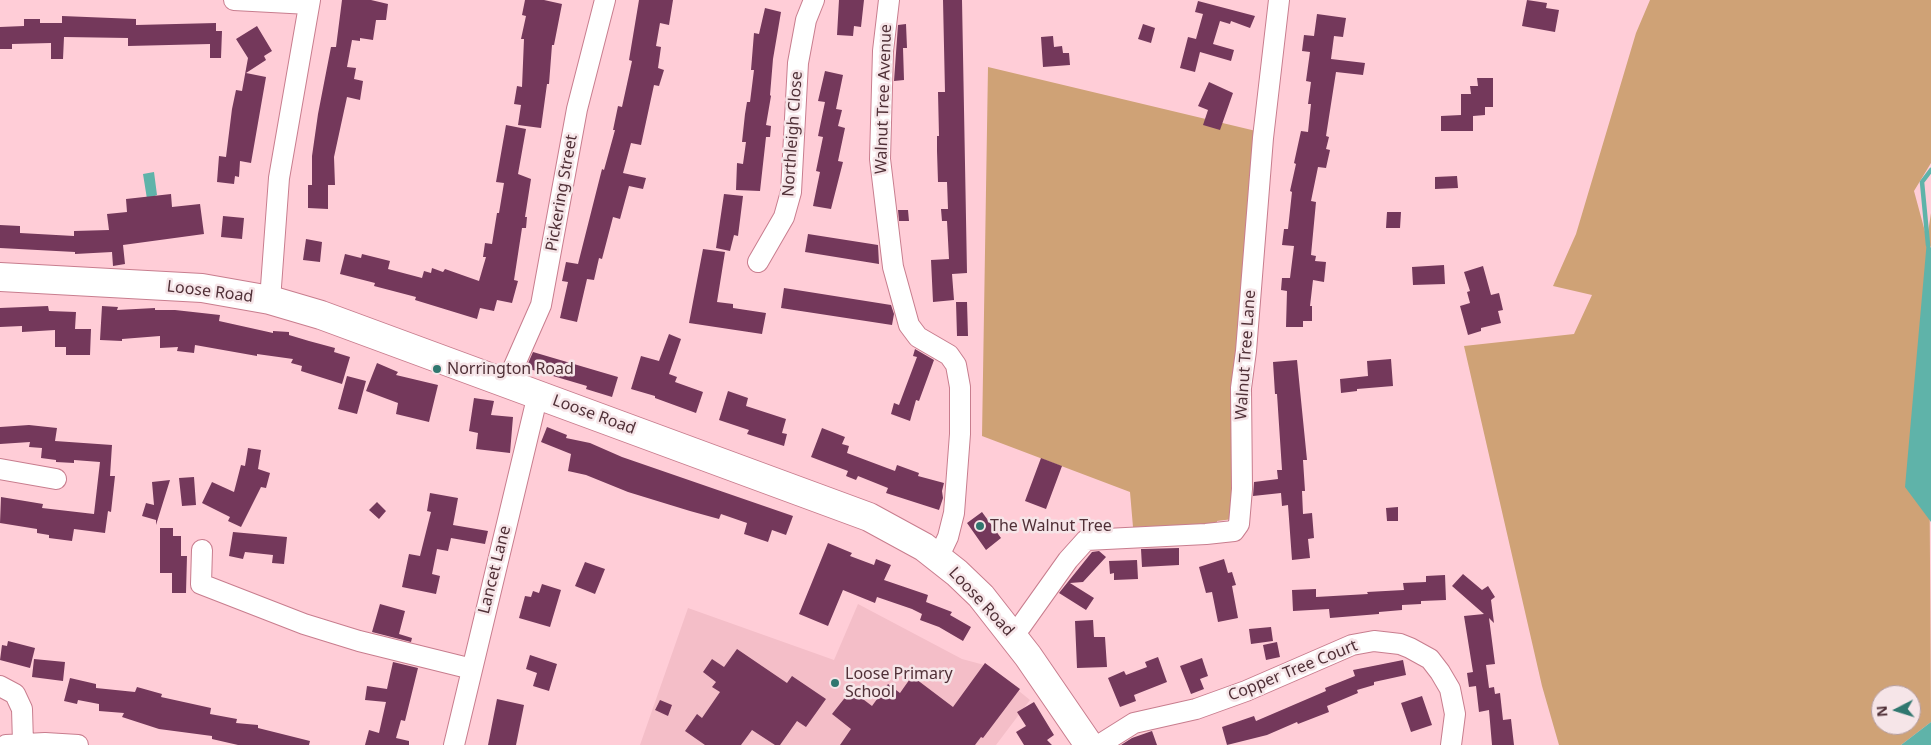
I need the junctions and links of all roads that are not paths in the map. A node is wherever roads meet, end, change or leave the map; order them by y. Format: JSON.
{"nodes":[{"id":1,"x":234,"y":0,"type":"edge"},
{"id":2,"x":605,"y":0,"type":"edge"},
{"id":3,"x":814,"y":0,"type":"edge"},
{"id":4,"x":889,"y":0,"type":"edge"},
{"id":5,"x":1280,"y":0,"type":"edge"},
{"id":6,"x":309,"y":2,"type":"edge"},
{"id":7,"x":758,"y":262,"type":"dead end"},
{"id":8,"x":0,"y":277,"type":"edge"},
{"id":9,"x":270,"y":300,"type":"junction"},
{"id":10,"x":507,"y":382,"type":"junction"},
{"id":11,"x":538,"y":394,"type":"junction"},
{"id":12,"x":0,"y":469,"type":"edge"},
{"id":13,"x":56,"y":480,"type":"dead end"},
{"id":14,"x":202,"y":550,"type":"dead end"},
{"id":15,"x":938,"y":558,"type":"junction"},
{"id":16,"x":1012,"y":634,"type":"junction"},
{"id":17,"x":472,"y":669,"type":"junction"},
{"id":18,"x":0,"y":686,"type":"edge"},
{"id":19,"x":15,"y":744,"type":"edge"},
{"id":20,"x":78,"y":745,"type":"edge"},
{"id":21,"x":454,"y":745,"type":"edge"},
{"id":22,"x":1089,"y":745,"type":"edge"},
{"id":23,"x":1099,"y":745,"type":"edge"},
{"id":24,"x":1450,"y":745,"type":"edge"}],
"edges":[{"from":1,"to":6,"type":"street"},
{"from":2,"to":10,"type":"street","name":"Pickering Street"},
{"from":3,"to":7,"type":"street","name":"Northleigh Close"},
{"from":4,"to":15,"type":"street","name":"Walnut Tree Avenue"},
{"from":5,"to":16,"type":"street","name":"Walnut Tree Lane"},
{"from":6,"to":9,"type":"street"},
{"from":8,"to":9,"type":"highway","name":"Loose Road"},
{"from":9,"to":10,"type":"highway","name":"Loose Road"},
{"from":10,"to":11,"type":"highway","name":"Loose Road"},
{"from":11,"to":15,"type":"highway","name":"Loose Road"},
{"from":11,"to":17,"type":"street","name":"Lancet Lane"},
{"from":12,"to":13,"type":"street"},
{"from":14,"to":17,"type":"street"},
{"from":15,"to":16,"type":"highway","name":"Loose Road"},
{"from":16,"to":22,"type":"highway","name":"Loose Road"},
{"from":17,"to":21,"type":"street","name":"Lancet Lane"},
{"from":18,"to":19,"type":"street"},
{"from":19,"to":20,"type":"street"},
{"from":23,"to":24,"type":"street","name":"Copper Tree Court"}]}
